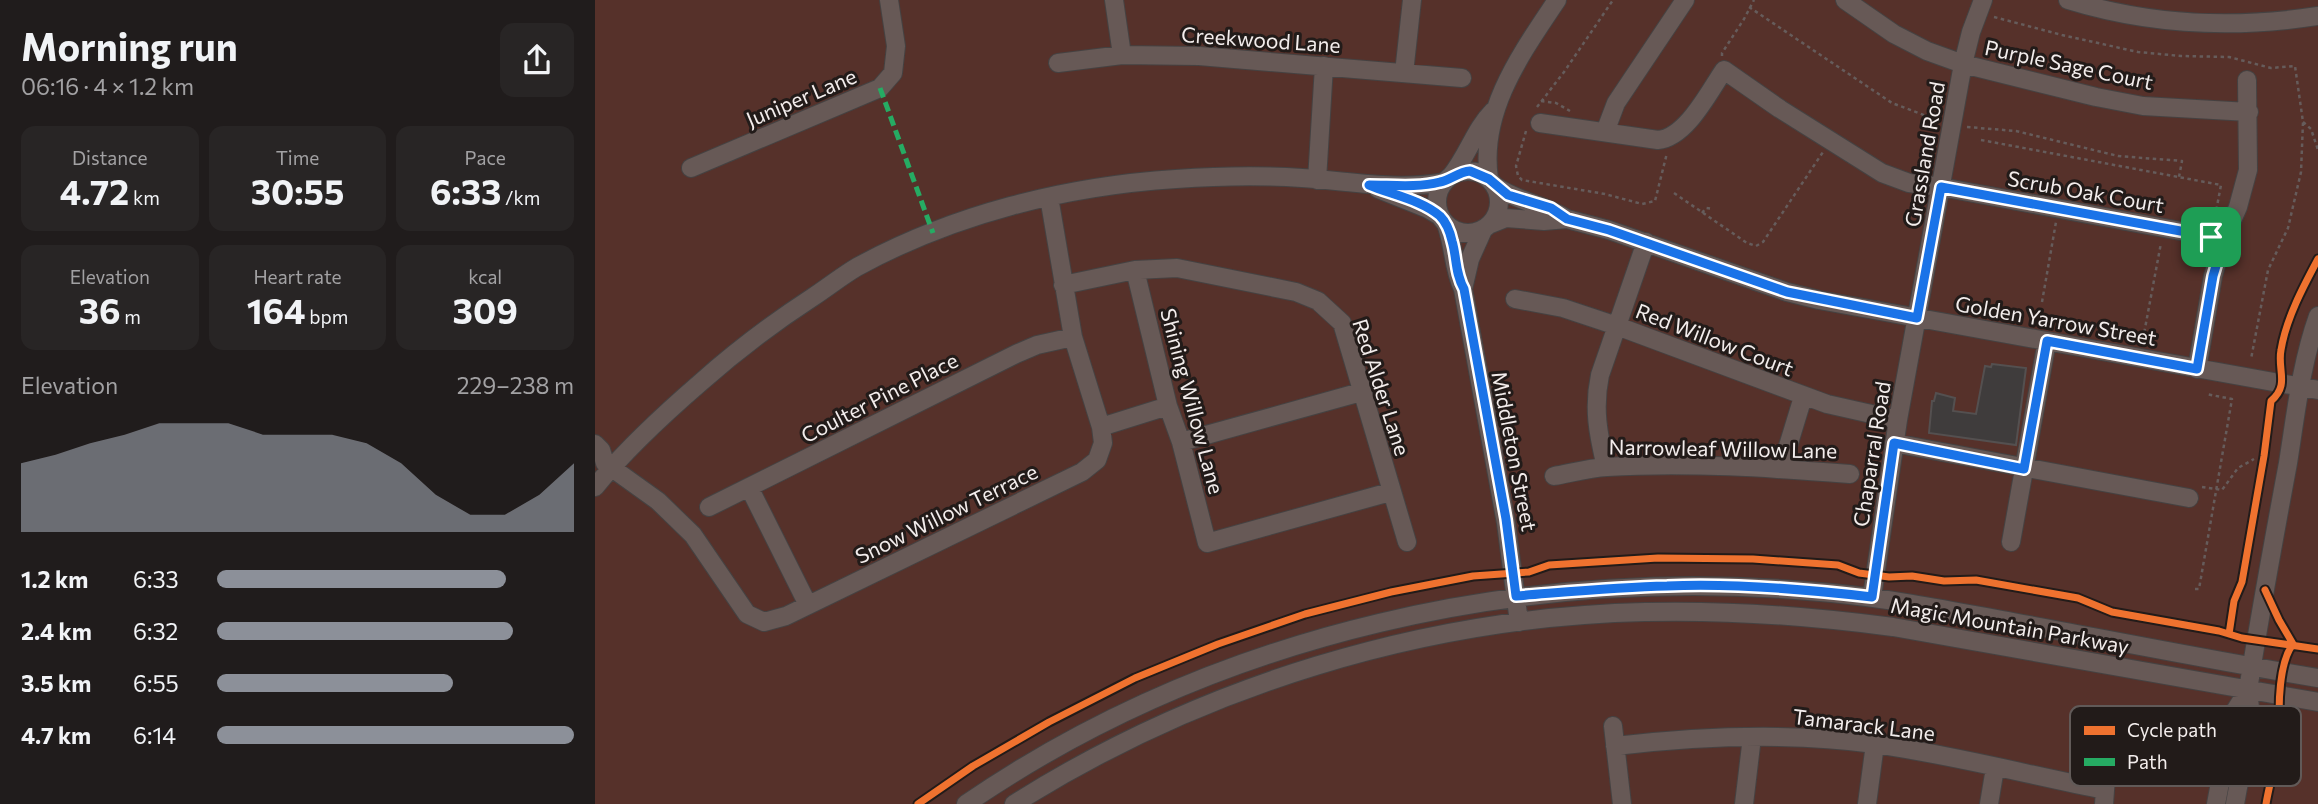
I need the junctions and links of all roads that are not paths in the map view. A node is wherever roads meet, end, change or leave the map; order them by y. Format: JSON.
{"nodes":[{"id":1,"x":889,"y":0,"type":"edge"},
{"id":2,"x":1114,"y":0,"type":"edge"},
{"id":3,"x":1412,"y":0,"type":"edge"},
{"id":4,"x":1557,"y":0,"type":"edge"},
{"id":5,"x":1685,"y":0,"type":"edge"},
{"id":6,"x":1845,"y":0,"type":"edge"},
{"id":7,"x":1983,"y":0,"type":"edge"},
{"id":8,"x":2067,"y":0,"type":"edge"},
{"id":9,"x":2139,"y":8,"type":"edge"},
{"id":10,"x":2318,"y":16,"type":"edge"},
{"id":11,"x":1122,"y":55,"type":"junction"},
{"id":12,"x":1058,"y":63,"type":"dead end"},
{"id":13,"x":1963,"y":64,"type":"junction"},
{"id":14,"x":1324,"y":66,"type":"junction"},
{"id":15,"x":1404,"y":73,"type":"junction"},
{"id":16,"x":1461,"y":78,"type":"dead end"},
{"id":17,"x":2247,"y":80,"type":"dead end"},
{"id":18,"x":1493,"y":111,"type":"junction"},
{"id":19,"x":2249,"y":112,"type":"junction"},
{"id":20,"x":1540,"y":122,"type":"dead end"},
{"id":21,"x":1605,"y":132,"type":"junction"},
{"id":22,"x":691,"y":168,"type":"dead end"},
{"id":23,"x":1448,"y":179,"type":"junction"},
{"id":24,"x":1317,"y":180,"type":"junction"},
{"id":25,"x":1492,"y":182,"type":"junction"},
{"id":26,"x":1369,"y":185,"type":"junction"},
{"id":27,"x":1941,"y":187,"type":"junction"},
{"id":28,"x":1049,"y":197,"type":"junction"},
{"id":29,"x":1567,"y":219,"type":"junction"},
{"id":30,"x":1443,"y":220,"type":"junction"},
{"id":31,"x":1487,"y":227,"type":"junction"},
{"id":32,"x":2218,"y":238,"type":"junction"},
{"id":33,"x":1646,"y":242,"type":"junction"},
{"id":34,"x":1135,"y":270,"type":"junction"},
{"id":35,"x":1063,"y":285,"type":"junction"},
{"id":36,"x":1464,"y":289,"type":"junction"},
{"id":37,"x":1515,"y":299,"type":"dead end"},
{"id":38,"x":2318,"y":316,"type":"edge"},
{"id":39,"x":1917,"y":318,"type":"junction"},
{"id":40,"x":1617,"y":326,"type":"junction"},
{"id":41,"x":1073,"y":337,"type":"junction"},
{"id":42,"x":2047,"y":341,"type":"junction"},
{"id":43,"x":2197,"y":369,"type":"junction"},
{"id":44,"x":2298,"y":386,"type":"junction"},
{"id":45,"x":2318,"y":390,"type":"edge"},
{"id":46,"x":1361,"y":392,"type":"junction"},
{"id":47,"x":1803,"y":397,"type":"junction"},
{"id":48,"x":1168,"y":406,"type":"junction"},
{"id":49,"x":1898,"y":420,"type":"junction"},
{"id":50,"x":1101,"y":427,"type":"junction"},
{"id":51,"x":1181,"y":442,"type":"junction"},
{"id":52,"x":1894,"y":443,"type":"junction"},
{"id":53,"x":595,"y":444,"type":"edge"},
{"id":54,"x":604,"y":466,"type":"edge"},
{"id":55,"x":1606,"y":467,"type":"junction"},
{"id":56,"x":1781,"y":469,"type":"junction"},
{"id":57,"x":2024,"y":469,"type":"junction"},
{"id":58,"x":1850,"y":474,"type":"dead end"},
{"id":59,"x":1554,"y":476,"type":"dead end"},
{"id":60,"x":749,"y":487,"type":"junction"},
{"id":61,"x":595,"y":488,"type":"edge"},
{"id":62,"x":1391,"y":492,"type":"junction"},
{"id":63,"x":2192,"y":492,"type":"road end"},
{"id":64,"x":709,"y":507,"type":"dead end"},
{"id":65,"x":1407,"y":542,"type":"dead end"},
{"id":66,"x":2011,"y":542,"type":"dead end"},
{"id":67,"x":1516,"y":596,"type":"junction"},
{"id":68,"x":1872,"y":597,"type":"junction"},
{"id":69,"x":808,"y":605,"type":"junction"},
{"id":70,"x":1519,"y":622,"type":"junction"},
{"id":71,"x":2252,"y":666,"type":"junction"},
{"id":72,"x":2318,"y":678,"type":"edge"},
{"id":73,"x":2248,"y":690,"type":"junction"},
{"id":74,"x":2318,"y":702,"type":"edge"},
{"id":75,"x":2238,"y":706,"type":"edge"},
{"id":76,"x":2250,"y":706,"type":"edge"},
{"id":77,"x":1613,"y":726,"type":"dead end"},
{"id":78,"x":1752,"y":737,"type":"junction"},
{"id":79,"x":1875,"y":744,"type":"junction"},
{"id":80,"x":1615,"y":746,"type":"junction"},
{"id":81,"x":1995,"y":768,"type":"junction"},
{"id":82,"x":2220,"y":786,"type":"edge"},
{"id":83,"x":2238,"y":786,"type":"edge"},
{"id":84,"x":2105,"y":797,"type":"edge"},
{"id":85,"x":966,"y":804,"type":"edge"},
{"id":86,"x":1014,"y":804,"type":"edge"},
{"id":87,"x":1622,"y":804,"type":"edge"},
{"id":88,"x":1744,"y":804,"type":"edge"},
{"id":89,"x":1867,"y":804,"type":"edge"},
{"id":90,"x":1989,"y":804,"type":"edge"},
{"id":91,"x":2217,"y":804,"type":"edge"},
{"id":92,"x":2235,"y":804,"type":"edge"}],
"edges":[{"from":1,"to":22,"type":"street","name":"Juniper Lane"},
{"from":2,"to":11,"type":"street"},
{"from":3,"to":15,"type":"street"},
{"from":4,"to":18,"type":"street"},
{"from":5,"to":21,"type":"street"},
{"from":6,"to":13,"type":"street","name":"Purple Sage Court"},
{"from":7,"to":13,"type":"street","name":"Grassland Road"},
{"from":8,"to":9,"type":"street"},
{"from":9,"to":10,"type":"street"},
{"from":11,"to":12,"type":"street","name":"Creekwood Lane"},
{"from":11,"to":14,"type":"street","name":"Creekwood Lane"},
{"from":13,"to":19,"type":"street","name":"Purple Sage Court"},
{"from":13,"to":27,"type":"street","name":"Grassland Road"},
{"from":14,"to":15,"type":"street","name":"Creekwood Lane"},
{"from":14,"to":24,"type":"street"},
{"from":15,"to":16,"type":"street","name":"Creekwood Lane"},
{"from":17,"to":19,"type":"street"},
{"from":18,"to":23,"type":"street"},
{"from":18,"to":25,"type":"street"},
{"from":19,"to":32,"type":"street"},
{"from":20,"to":21,"type":"street"},
{"from":21,"to":27,"type":"street","name":"Scrub Oak Court"},
{"from":23,"to":25,"type":"street"},
{"from":23,"to":26,"type":"street"},
{"from":23,"to":30,"type":"street"},
{"from":24,"to":26,"type":"street"},
{"from":24,"to":28,"type":"street"},
{"from":25,"to":29,"type":"street","name":"Golden Yarrow Street"},
{"from":25,"to":31,"type":"street"},
{"from":26,"to":30,"type":"street"},
{"from":27,"to":32,"type":"street","name":"Scrub Oak Court"},
{"from":27,"to":39,"type":"street","name":"Grassland Road"},
{"from":28,"to":35,"type":"street","name":"Snow Willow Terrace"},
{"from":28,"to":54,"type":"street"},
{"from":29,"to":31,"type":"street","name":"Golden Yarrow Street"},
{"from":29,"to":33,"type":"street","name":"Golden Yarrow Street"},
{"from":30,"to":31,"type":"street"},
{"from":30,"to":36,"type":"street","name":"Middleton Street"},
{"from":31,"to":36,"type":"street","name":"Middleton Street"},
{"from":32,"to":43,"type":"street"},
{"from":33,"to":39,"type":"street","name":"Golden Yarrow Street"},
{"from":33,"to":40,"type":"street"},
{"from":34,"to":35,"type":"street","name":"Red Alder Lane"},
{"from":34,"to":46,"type":"street","name":"Red Alder Lane"},
{"from":34,"to":48,"type":"street","name":"Shining Willow Lane"},
{"from":35,"to":41,"type":"street","name":"Snow Willow Terrace"},
{"from":36,"to":67,"type":"street","name":"Middleton Street"},
{"from":37,"to":40,"type":"street","name":"Red Willow Court"},
{"from":38,"to":44,"type":"street"},
{"from":39,"to":42,"type":"street","name":"Golden Yarrow Street"},
{"from":39,"to":49,"type":"street","name":"Chaparral Road"},
{"from":40,"to":47,"type":"street","name":"Red Willow Court"},
{"from":40,"to":55,"type":"street"},
{"from":41,"to":50,"type":"street","name":"Snow Willow Terrace"},
{"from":41,"to":60,"type":"street","name":"Coulter Pine Place"},
{"from":42,"to":43,"type":"street","name":"Golden Yarrow Street"},
{"from":42,"to":57,"type":"street"},
{"from":43,"to":44,"type":"street","name":"Golden Yarrow Street"},
{"from":44,"to":45,"type":"street","name":"Golden Yarrow Street"},
{"from":44,"to":71,"type":"street"},
{"from":46,"to":51,"type":"street"},
{"from":46,"to":62,"type":"street","name":"Red Alder Lane"},
{"from":47,"to":49,"type":"street","name":"Red Willow Court"},
{"from":47,"to":56,"type":"street"},
{"from":48,"to":50,"type":"street"},
{"from":48,"to":51,"type":"street","name":"Shining Willow Lane"},
{"from":49,"to":52,"type":"street","name":"Chaparral Road"},
{"from":50,"to":69,"type":"street","name":"Snow Willow Terrace"},
{"from":51,"to":62,"type":"street","name":"Shining Willow Lane"},
{"from":52,"to":57,"type":"street"},
{"from":52,"to":68,"type":"street","name":"Chaparral Road"},
{"from":53,"to":54,"type":"street"},
{"from":54,"to":61,"type":"street"},
{"from":54,"to":69,"type":"street","name":"Snow Willow Terrace"},
{"from":55,"to":56,"type":"street","name":"Narrowleaf Willow Lane"},
{"from":55,"to":59,"type":"street","name":"Narrowleaf Willow Lane"},
{"from":56,"to":58,"type":"street","name":"Narrowleaf Willow Lane"},
{"from":57,"to":63,"type":"street"},
{"from":57,"to":66,"type":"street"},
{"from":60,"to":64,"type":"street","name":"Coulter Pine Place"},
{"from":60,"to":69,"type":"street"},
{"from":62,"to":65,"type":"street","name":"Red Alder Lane"},
{"from":67,"to":68,"type":"street","name":"Magic Mountain Parkway"},
{"from":67,"to":70,"type":"street","name":"Middleton Street"},
{"from":67,"to":85,"type":"street","name":"Magic Mountain Parkway"},
{"from":68,"to":71,"type":"street","name":"Magic Mountain Parkway"},
{"from":70,"to":73,"type":"street","name":"Magic Mountain Parkway"},
{"from":70,"to":86,"type":"street","name":"Magic Mountain Parkway"},
{"from":71,"to":72,"type":"street","name":"Magic Mountain Parkway"},
{"from":71,"to":73,"type":"street"},
{"from":73,"to":74,"type":"street","name":"Magic Mountain Parkway"},
{"from":73,"to":75,"type":"street"},
{"from":73,"to":76,"type":"street"},
{"from":77,"to":80,"type":"street"},
{"from":78,"to":79,"type":"street","name":"Tamarack Lane"},
{"from":78,"to":80,"type":"street","name":"Tamarack Lane"},
{"from":78,"to":88,"type":"street"},
{"from":79,"to":81,"type":"street","name":"Tamarack Lane"},
{"from":79,"to":89,"type":"street"},
{"from":80,"to":87,"type":"street"},
{"from":81,"to":84,"type":"street","name":"Tamarack Lane"},
{"from":81,"to":90,"type":"street"},
{"from":82,"to":91,"type":"street"},
{"from":83,"to":92,"type":"street"}]}
